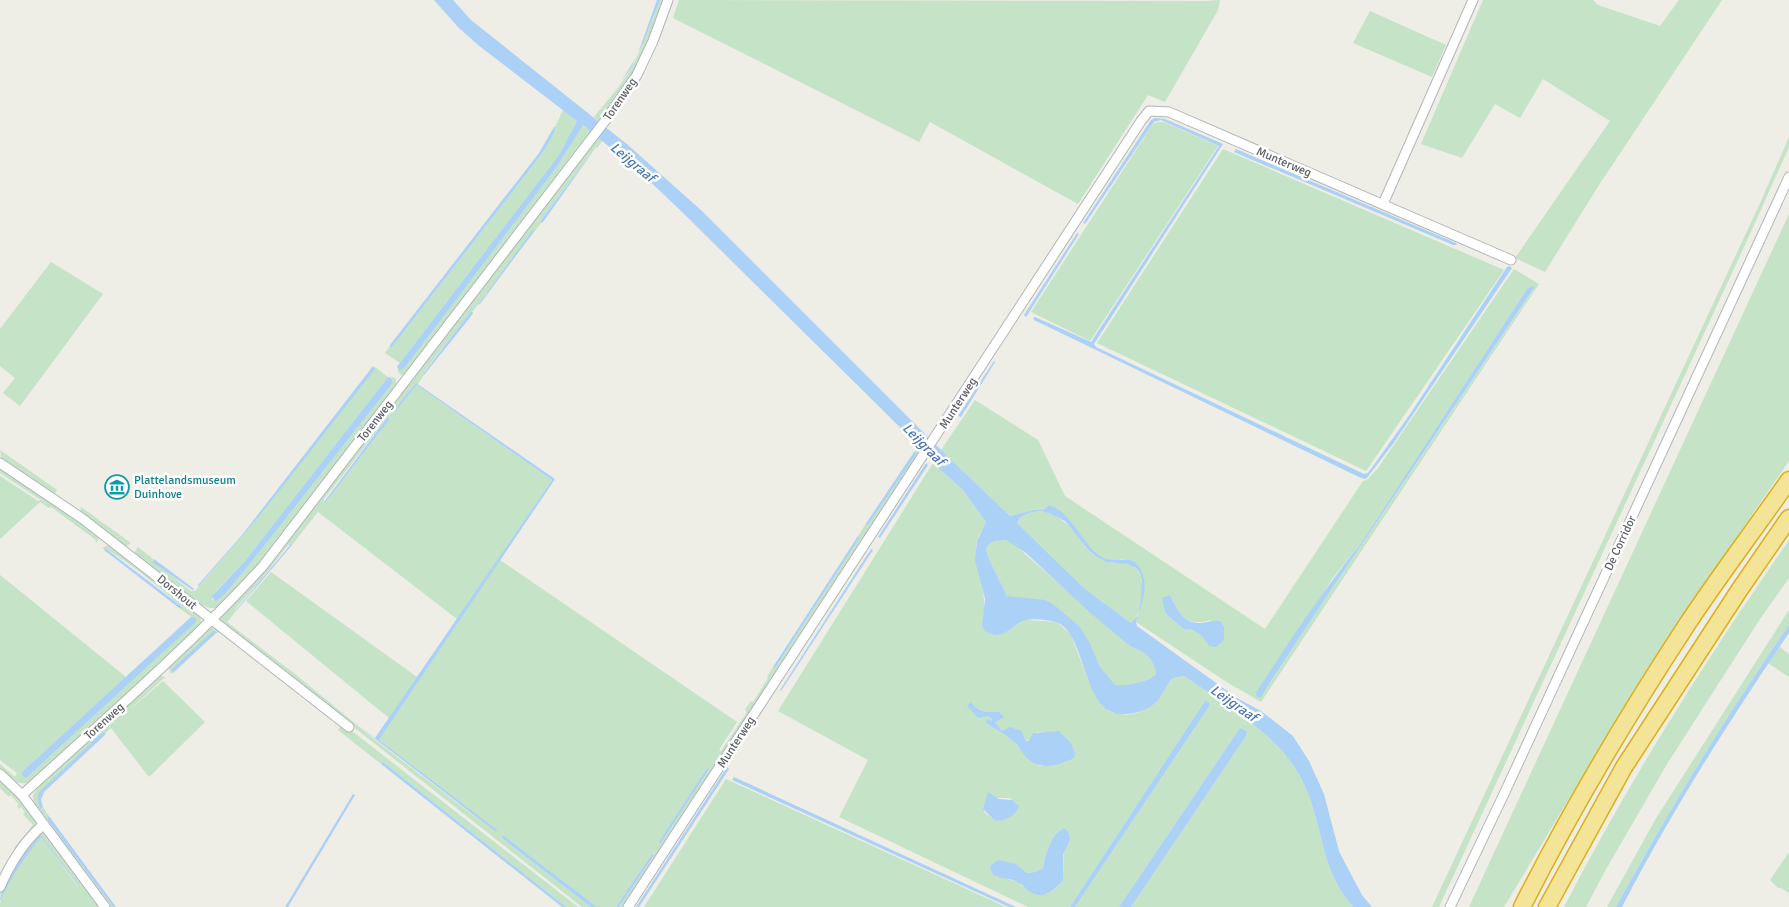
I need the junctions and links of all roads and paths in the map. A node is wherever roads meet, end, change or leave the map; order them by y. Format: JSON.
{"nodes":[{"id":1,"x":668,"y":0,"type":"edge"},
{"id":2,"x":1473,"y":0,"type":"edge"},
{"id":3,"x":1789,"y":177,"type":"edge"},
{"id":4,"x":1383,"y":204,"type":"junction"},
{"id":5,"x":1511,"y":260,"type":"dead end"},
{"id":6,"x":0,"y":463,"type":"edge"},
{"id":7,"x":1789,"y":480,"type":"edge"},
{"id":8,"x":1789,"y":518,"type":"edge"},
{"id":9,"x":212,"y":620,"type":"junction"},
{"id":10,"x":349,"y":727,"type":"dead end"},
{"id":11,"x":0,"y":774,"type":"edge"},
{"id":12,"x":22,"y":795,"type":"junction"},
{"id":13,"x":44,"y":825,"type":"junction"},
{"id":14,"x":0,"y":887,"type":"edge"},
{"id":15,"x":105,"y":907,"type":"edge"},
{"id":16,"x":628,"y":907,"type":"edge"},
{"id":17,"x":1450,"y":907,"type":"edge"},
{"id":18,"x":1522,"y":907,"type":"edge"},
{"id":19,"x":1547,"y":907,"type":"edge"}],
"edges":[{"from":1,"to":9,"type":"street","name":"Torenweg"},
{"from":2,"to":4,"type":"street"},
{"from":3,"to":17,"type":"street","name":"De Corridor"},
{"from":4,"to":5,"type":"street","name":"Munterweg"},
{"from":4,"to":16,"type":"street","name":"Munterweg"},
{"from":6,"to":9,"type":"street","name":"Dorshout"},
{"from":7,"to":18,"type":"highway"},
{"from":8,"to":19,"type":"highway"},
{"from":9,"to":10,"type":"street","name":"Dorshout"},
{"from":9,"to":12,"type":"street","name":"Torenweg"},
{"from":11,"to":12,"type":"street"},
{"from":12,"to":13,"type":"street"},
{"from":13,"to":14,"type":"street"},
{"from":13,"to":15,"type":"street"}]}
